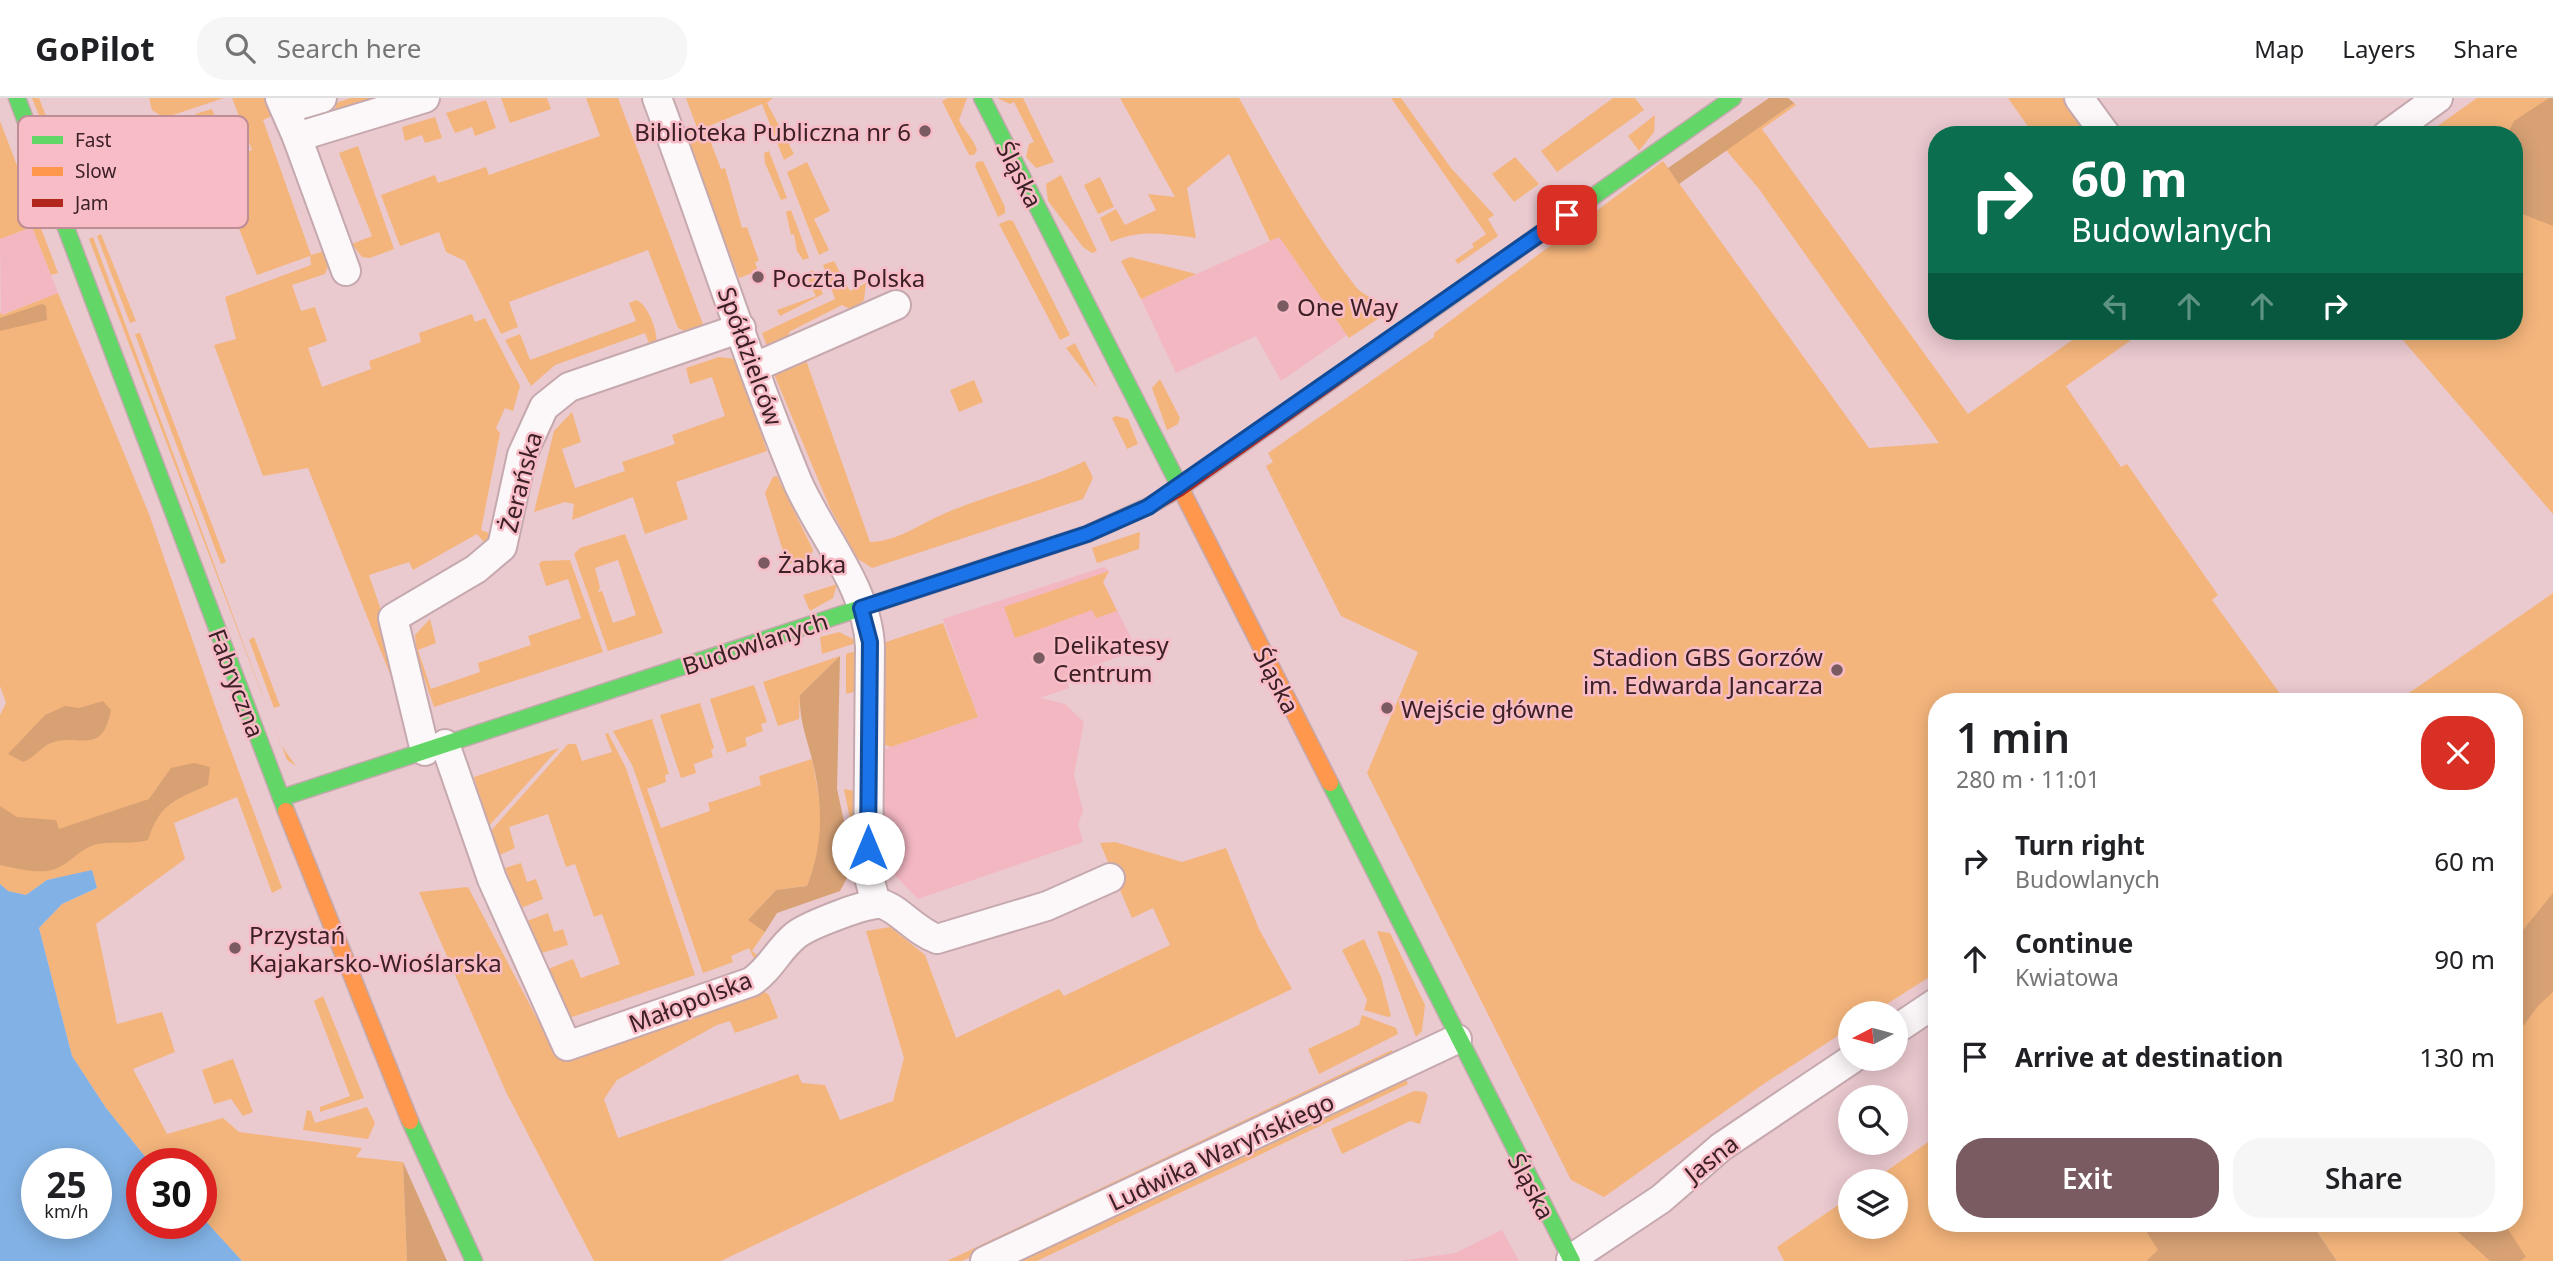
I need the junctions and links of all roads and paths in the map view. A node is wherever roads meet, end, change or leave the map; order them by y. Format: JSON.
{"nodes":[{"id":1,"x":17,"y":98,"type":"edge"},
{"id":2,"x":322,"y":98,"type":"edge"},
{"id":3,"x":425,"y":98,"type":"edge"},
{"id":4,"x":657,"y":98,"type":"edge"},
{"id":5,"x":982,"y":98,"type":"edge"},
{"id":6,"x":1733,"y":98,"type":"edge"},
{"id":7,"x":2079,"y":98,"type":"edge"},
{"id":8,"x":2438,"y":98,"type":"edge"},
{"id":9,"x":282,"y":104,"type":"edge"},
{"id":10,"x":2406,"y":107,"type":"edge"},
{"id":11,"x":24,"y":116,"type":"edge"},
{"id":12,"x":2099,"y":126,"type":"edge"},
{"id":13,"x":2393,"y":126,"type":"edge"},
{"id":14,"x":297,"y":137,"type":"junction"},
{"id":15,"x":66,"y":228,"type":"edge"},
{"id":16,"x":346,"y":271,"type":"dead end"},
{"id":17,"x":895,"y":305,"type":"dead end"},
{"id":18,"x":741,"y":328,"type":"junction"},
{"id":19,"x":755,"y":367,"type":"junction"},
{"id":20,"x":1179,"y":489,"type":"junction"},
{"id":21,"x":861,"y":608,"type":"junction"},
{"id":22,"x":435,"y":748,"type":"junction"},
{"id":23,"x":281,"y":798,"type":"junction"},
{"id":24,"x":1110,"y":878,"type":"dead end"},
{"id":25,"x":876,"y":903,"type":"junction"},
{"id":26,"x":1928,"y":1008,"type":"edge"},
{"id":27,"x":1908,"y":1021,"type":"edge"},
{"id":28,"x":1457,"y":1039,"type":"junction"},
{"id":29,"x":1838,"y":1068,"type":"edge"},
{"id":30,"x":1571,"y":1260,"type":"edge"},
{"id":31,"x":474,"y":1261,"type":"edge"},
{"id":32,"x":985,"y":1261,"type":"edge"}],
"edges":[{"from":1,"to":11,"type":"street","name":"Fabryczna"},
{"from":2,"to":9,"type":"street"},
{"from":3,"to":14,"type":"street"},
{"from":4,"to":18,"type":"street","name":"Spółdzielców"},
{"from":5,"to":20,"type":"street","name":"Śląska"},
{"from":6,"to":20,"type":"street","name":"Budowlanych"},
{"from":7,"to":12,"type":"street"},
{"from":8,"to":10,"type":"street"},
{"from":9,"to":14,"type":"street"},
{"from":10,"to":13,"type":"street"},
{"from":14,"to":16,"type":"street"},
{"from":15,"to":23,"type":"street","name":"Fabryczna"},
{"from":17,"to":19,"type":"street"},
{"from":18,"to":19,"type":"street","name":"Spółdzielców"},
{"from":18,"to":22,"type":"street","name":"Żerańska"},
{"from":19,"to":21,"type":"street","name":"Spółdzielców"},
{"from":20,"to":21,"type":"street","name":"Budowlanych"},
{"from":20,"to":28,"type":"street","name":"Śląska"},
{"from":21,"to":22,"type":"street","name":"Budowlanych"},
{"from":21,"to":25,"type":"street"},
{"from":22,"to":23,"type":"street","name":"Budowlanych"},
{"from":22,"to":25,"type":"street","name":"Małopolska"},
{"from":23,"to":31,"type":"street","name":"Fabryczna"},
{"from":24,"to":25,"type":"street"},
{"from":26,"to":27,"type":"street"},
{"from":28,"to":30,"type":"street","name":"Śląska"},
{"from":28,"to":32,"type":"street","name":"Ludwika Waryńskiego"},
{"from":29,"to":30,"type":"street","name":"Jasna"}]}
